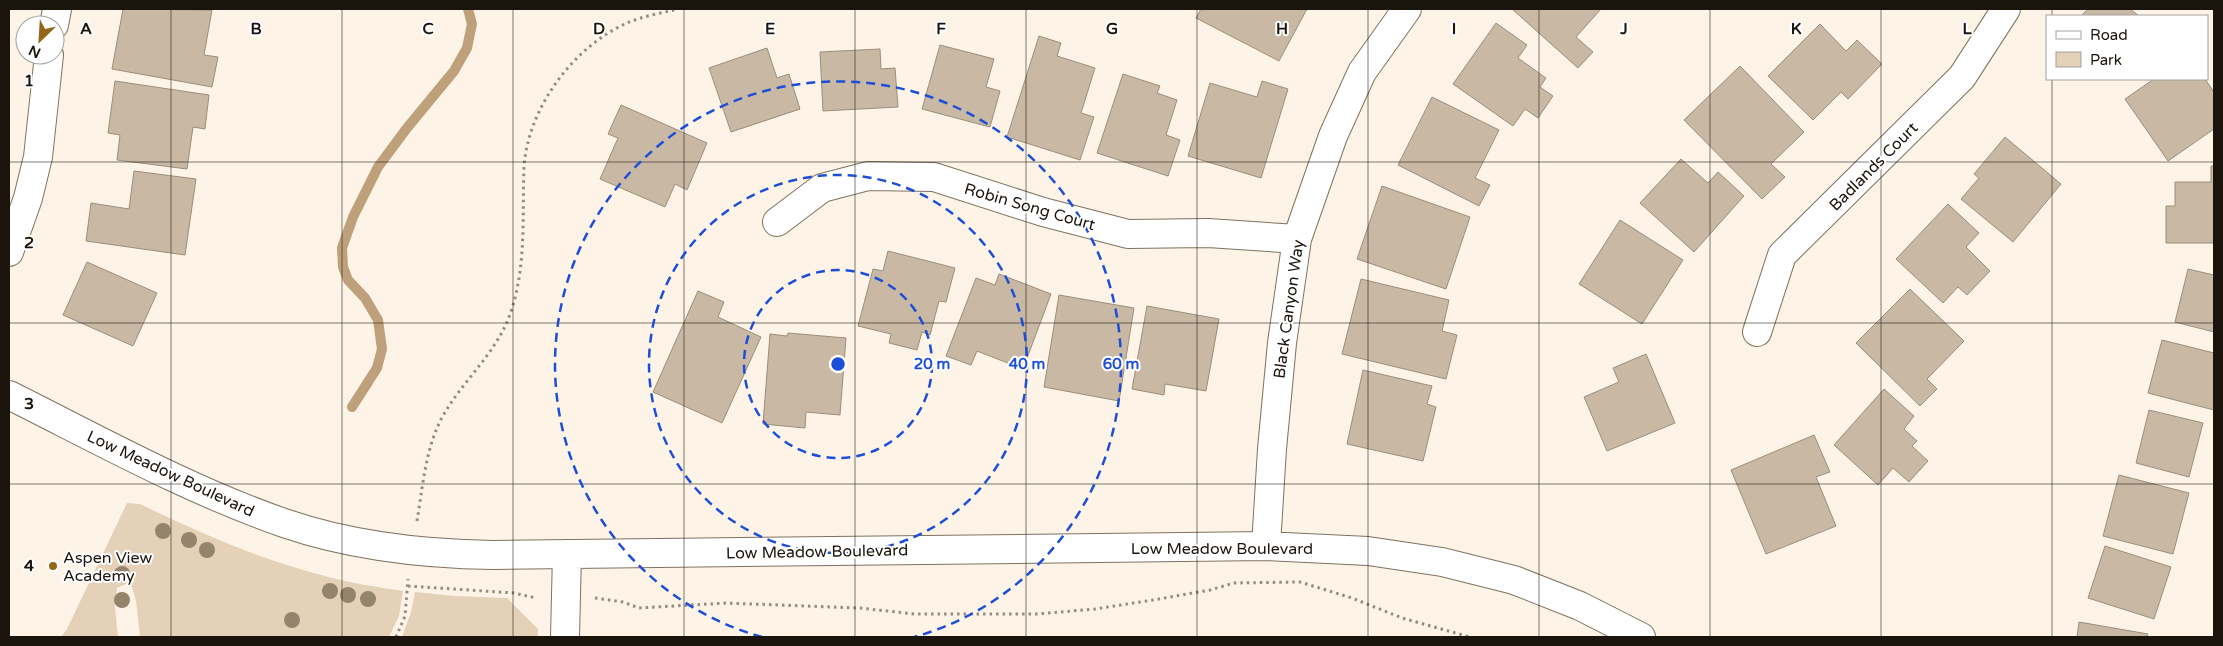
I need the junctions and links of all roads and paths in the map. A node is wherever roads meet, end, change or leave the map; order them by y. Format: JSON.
{"nodes":[{"id":1,"x":678,"y":9,"type":"edge"},
{"id":2,"x":1407,"y":9,"type":"edge"},
{"id":3,"x":2006,"y":9,"type":"edge"},
{"id":4,"x":48,"y":65,"type":"edge"},
{"id":5,"x":777,"y":222,"type":"dead end"},
{"id":6,"x":1297,"y":239,"type":"junction"},
{"id":7,"x":9,"y":252,"type":"edge"},
{"id":8,"x":1757,"y":332,"type":"dead end"},
{"id":9,"x":9,"y":396,"type":"edge"},
{"id":10,"x":1266,"y":546,"type":"junction"},
{"id":11,"x":411,"y":550,"type":"junction"},
{"id":12,"x":567,"y":554,"type":"junction"},
{"id":13,"x":408,"y":586,"type":"junction"},
{"id":14,"x":566,"y":598,"type":"junction"},
{"id":15,"x":396,"y":637,"type":"edge"},
{"id":16,"x":565,"y":637,"type":"edge"},
{"id":17,"x":1470,"y":637,"type":"edge"},
{"id":18,"x":1641,"y":637,"type":"edge"}],
"edges":[{"from":1,"to":11,"type":"path"},
{"from":2,"to":6,"type":"street","name":"Black Canyon Way"},
{"from":3,"to":8,"type":"street","name":"Badlands Court"},
{"from":4,"to":7,"type":"street"},
{"from":5,"to":6,"type":"street","name":"Robin Song Court"},
{"from":6,"to":10,"type":"street","name":"Black Canyon Way"},
{"from":9,"to":11,"type":"street","name":"Low Meadow Boulevard"},
{"from":10,"to":12,"type":"street","name":"Low Meadow Boulevard"},
{"from":10,"to":18,"type":"street","name":"Low Meadow Boulevard"},
{"from":11,"to":12,"type":"street","name":"Low Meadow Boulevard"},
{"from":11,"to":13,"type":"path"},
{"from":12,"to":14,"type":"street"},
{"from":13,"to":14,"type":"path"},
{"from":13,"to":15,"type":"path"},
{"from":14,"to":16,"type":"street"},
{"from":14,"to":17,"type":"path"}]}
